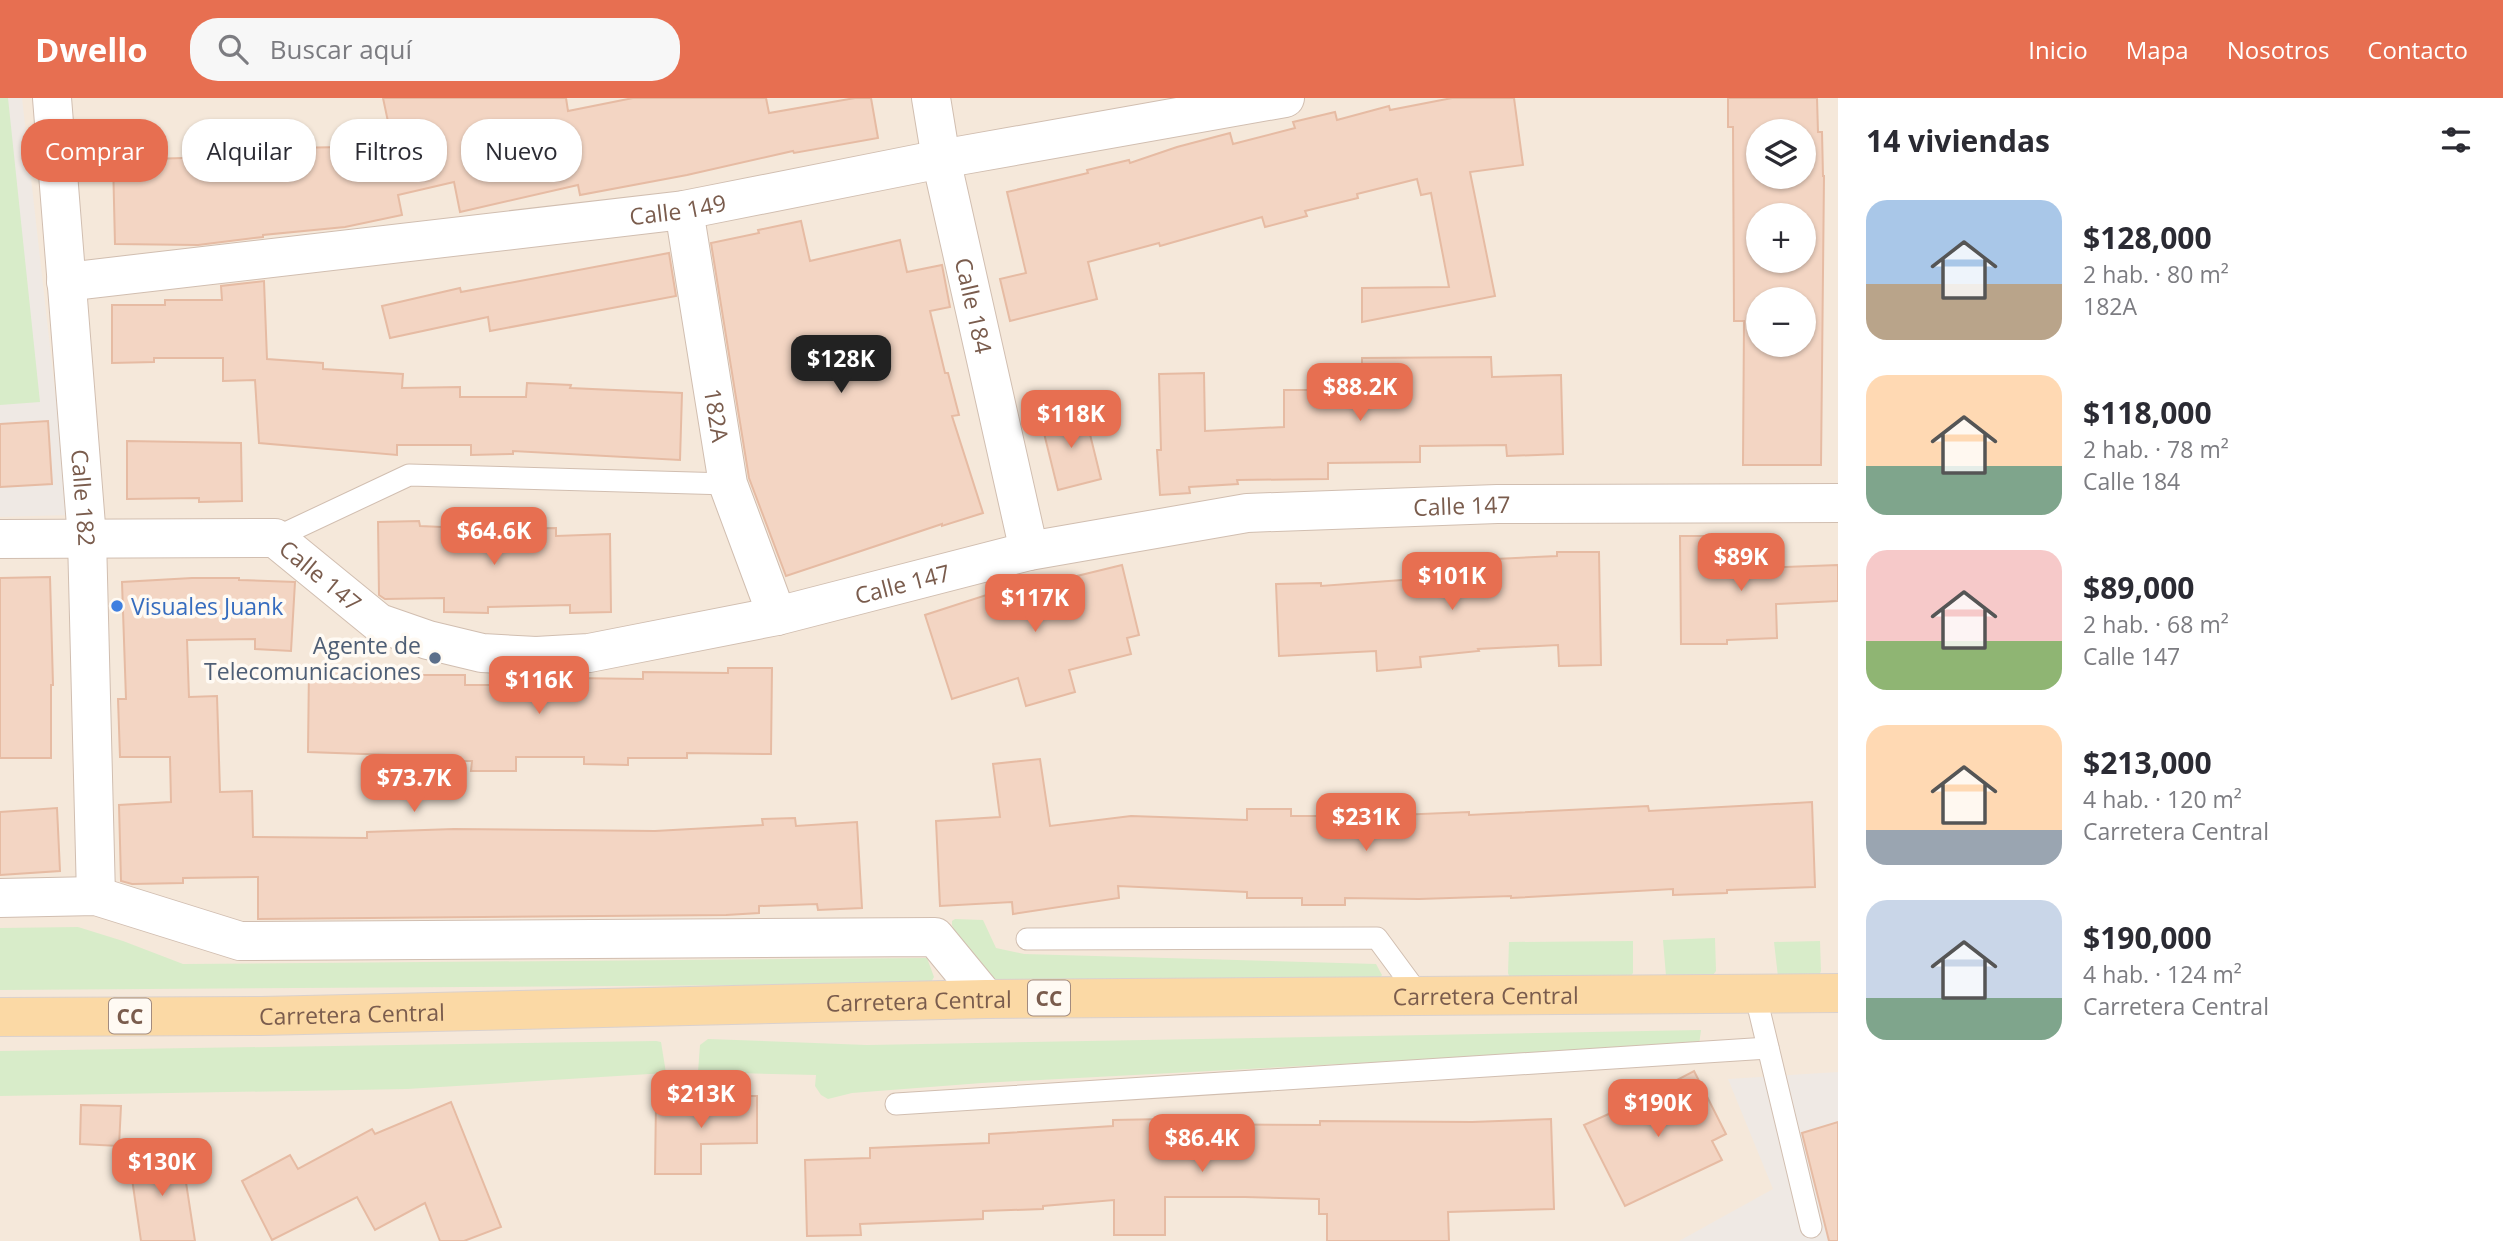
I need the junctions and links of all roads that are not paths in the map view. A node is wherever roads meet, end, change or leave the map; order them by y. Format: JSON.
{"nodes":[{"id":1,"x":52,"y":98,"type":"edge"},
{"id":2,"x":931,"y":98,"type":"edge"},
{"id":3,"x":1285,"y":98,"type":"edge"},
{"id":4,"x":941,"y":159,"type":"junction"},
{"id":5,"x":684,"y":210,"type":"junction"},
{"id":6,"x":66,"y":282,"type":"junction"},
{"id":7,"x":728,"y":484,"type":"junction"},
{"id":8,"x":1838,"y":503,"type":"edge"},
{"id":9,"x":87,"y":538,"type":"junction"},
{"id":10,"x":275,"y":538,"type":"junction"},
{"id":11,"x":0,"y":539,"type":"edge"},
{"id":12,"x":1029,"y":551,"type":"junction"},
{"id":13,"x":777,"y":615,"type":"junction"},
{"id":14,"x":96,"y":896,"type":"junction"},
{"id":15,"x":0,"y":898,"type":"edge"},
{"id":16,"x":1027,"y":939,"type":"dead end"},
{"id":17,"x":1755,"y":993,"type":"junction"},
{"id":18,"x":1838,"y":993,"type":"edge"},
{"id":19,"x":1419,"y":995,"type":"junction"},
{"id":20,"x":986,"y":999,"type":"junction"},
{"id":21,"x":0,"y":1017,"type":"edge"},
{"id":22,"x":1768,"y":1048,"type":"junction"},
{"id":23,"x":896,"y":1104,"type":"dead end"},
{"id":24,"x":1811,"y":1227,"type":"dead end"}],
"edges":[{"from":1,"to":6,"type":"street","name":"Calle 182"},
{"from":2,"to":4,"type":"street","name":"Calle 184"},
{"from":3,"to":4,"type":"street","name":"Calle 149"},
{"from":4,"to":5,"type":"street","name":"Calle 149"},
{"from":4,"to":12,"type":"street","name":"Calle 184"},
{"from":5,"to":6,"type":"street","name":"Calle 149"},
{"from":5,"to":7,"type":"street","name":"182А"},
{"from":6,"to":9,"type":"street","name":"Calle 182"},
{"from":7,"to":10,"type":"lane"},
{"from":7,"to":13,"type":"street","name":"182А"},
{"from":8,"to":12,"type":"street","name":"Calle 147"},
{"from":9,"to":10,"type":"street","name":"Calle 147"},
{"from":9,"to":11,"type":"street","name":"Calle 147"},
{"from":9,"to":14,"type":"street","name":"Calle 182"},
{"from":10,"to":13,"type":"street","name":"Calle 147"},
{"from":12,"to":13,"type":"street","name":"Calle 147"},
{"from":14,"to":15,"type":"street"},
{"from":14,"to":20,"type":"street"},
{"from":16,"to":19,"type":"lane"},
{"from":17,"to":18,"type":"main road","name":"Carretera Central","number":"CC"},
{"from":17,"to":19,"type":"main road","name":"Carretera Central","number":"CC"},
{"from":17,"to":22,"type":"lane"},
{"from":19,"to":20,"type":"main road","name":"Carretera Central","number":"CC"},
{"from":20,"to":21,"type":"main road","name":"Carretera Central","number":"CC"},
{"from":22,"to":23,"type":"lane"},
{"from":22,"to":24,"type":"lane"}]}
